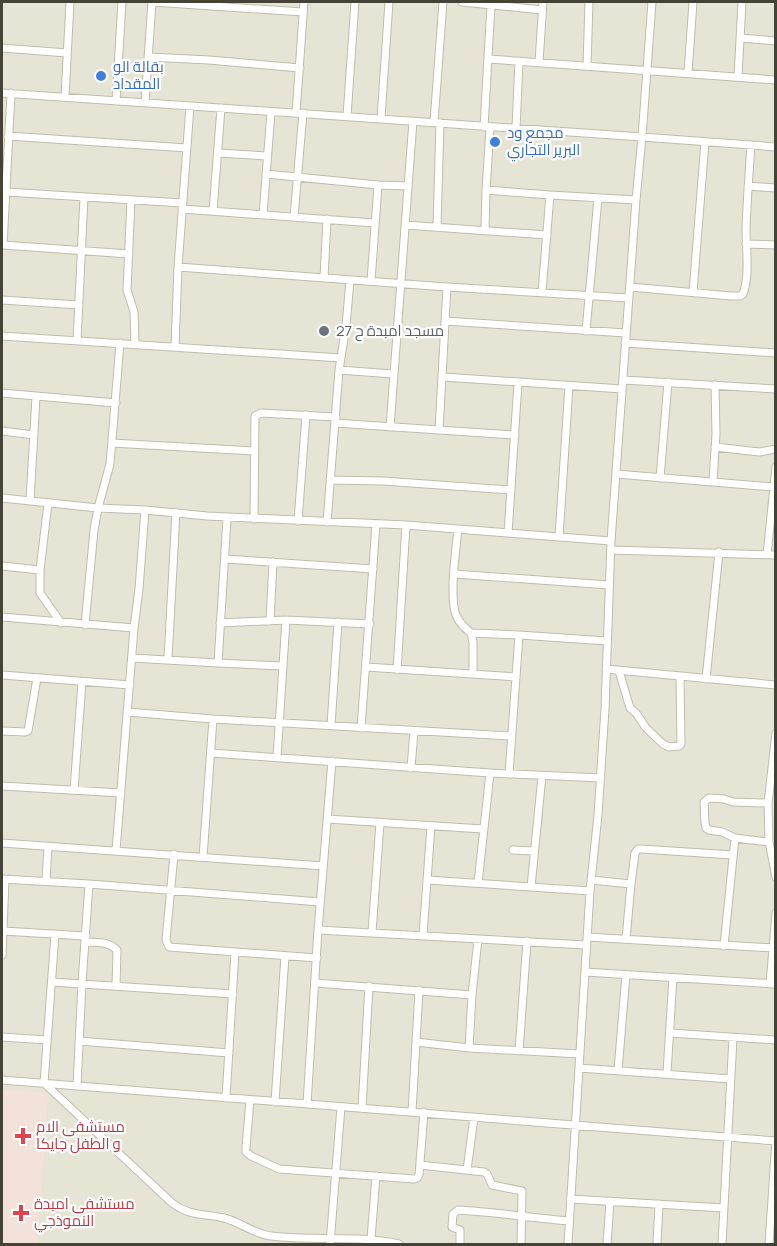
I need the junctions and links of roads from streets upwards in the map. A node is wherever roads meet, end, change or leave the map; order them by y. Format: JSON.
{"nodes":[{"id":1,"x":70,"y":2,"type":"edge"},
{"id":2,"x":122,"y":2,"type":"edge"},
{"id":3,"x":152,"y":2,"type":"edge"},
{"id":4,"x":304,"y":2,"type":"edge"},
{"id":5,"x":355,"y":2,"type":"edge"},
{"id":6,"x":389,"y":2,"type":"edge"},
{"id":7,"x":443,"y":2,"type":"edge"},
{"id":8,"x":462,"y":2,"type":"edge"},
{"id":9,"x":543,"y":2,"type":"edge"},
{"id":10,"x":589,"y":2,"type":"edge"},
{"id":11,"x":652,"y":2,"type":"edge"},
{"id":12,"x":693,"y":2,"type":"edge"},
{"id":13,"x":742,"y":2,"type":"edge"},
{"id":14,"x":184,"y":3,"type":"edge"},
{"id":15,"x":236,"y":4,"type":"edge"},
{"id":16,"x":491,"y":5,"type":"junction"},
{"id":17,"x":542,"y":10,"type":"junction"},
{"id":18,"x":303,"y":12,"type":"junction"},
{"id":19,"x":741,"y":38,"type":"junction"},
{"id":20,"x":776,"y":41,"type":"edge"},
{"id":21,"x":2,"y":48,"type":"edge"},
{"id":22,"x":67,"y":53,"type":"junction"},
{"id":23,"x":148,"y":57,"type":"junction"},
{"id":24,"x":489,"y":59,"type":"junction"},
{"id":25,"x":519,"y":61,"type":"junction"},
{"id":26,"x":539,"y":62,"type":"junction"},
{"id":27,"x":587,"y":66,"type":"junction"},
{"id":28,"x":300,"y":68,"type":"junction"},
{"id":29,"x":647,"y":71,"type":"junction"},
{"id":30,"x":688,"y":73,"type":"junction"},
{"id":31,"x":738,"y":77,"type":"junction"},
{"id":32,"x":776,"y":80,"type":"edge"},
{"id":33,"x":2,"y":93,"type":"edge"},
{"id":34,"x":10,"y":93,"type":"junction"},
{"id":35,"x":65,"y":97,"type":"junction"},
{"id":36,"x":116,"y":101,"type":"junction"},
{"id":37,"x":145,"y":102,"type":"junction"},
{"id":38,"x":190,"y":106,"type":"junction"},
{"id":39,"x":221,"y":108,"type":"junction"},
{"id":40,"x":271,"y":112,"type":"junction"},
{"id":41,"x":300,"y":113,"type":"junction"},
{"id":42,"x":347,"y":116,"type":"junction"},
{"id":43,"x":381,"y":118,"type":"junction"},
{"id":44,"x":413,"y":121,"type":"junction"},
{"id":45,"x":437,"y":123,"type":"junction"},
{"id":46,"x":487,"y":127,"type":"junction"},
{"id":47,"x":516,"y":128,"type":"junction"},
{"id":48,"x":8,"y":136,"type":"junction"},
{"id":49,"x":642,"y":137,"type":"junction"},
{"id":50,"x":705,"y":142,"type":"junction"},
{"id":51,"x":751,"y":145,"type":"junction"},
{"id":52,"x":776,"y":147,"type":"edge"},
{"id":53,"x":187,"y":148,"type":"junction"},
{"id":54,"x":218,"y":153,"type":"junction"},
{"id":55,"x":267,"y":156,"type":"junction"},
{"id":56,"x":266,"y":174,"type":"junction"},
{"id":57,"x":297,"y":178,"type":"junction"},
{"id":58,"x":378,"y":185,"type":"junction"},
{"id":59,"x":408,"y":186,"type":"junction"},
{"id":60,"x":748,"y":186,"type":"junction"},
{"id":61,"x":776,"y":188,"type":"edge"},
{"id":62,"x":486,"y":190,"type":"junction"},
{"id":63,"x":6,"y":192,"type":"junction"},
{"id":64,"x":550,"y":195,"type":"junction"},
{"id":65,"x":84,"y":197,"type":"junction"},
{"id":66,"x":598,"y":198,"type":"junction"},
{"id":67,"x":131,"y":200,"type":"junction"},
{"id":68,"x":636,"y":200,"type":"junction"},
{"id":69,"x":182,"y":206,"type":"junction"},
{"id":70,"x":213,"y":211,"type":"junction"},
{"id":71,"x":263,"y":215,"type":"junction"},
{"id":72,"x":294,"y":217,"type":"junction"},
{"id":73,"x":327,"y":219,"type":"junction"},
{"id":74,"x":375,"y":223,"type":"junction"},
{"id":75,"x":405,"y":225,"type":"junction"},
{"id":76,"x":437,"y":227,"type":"junction"},
{"id":77,"x":484,"y":230,"type":"junction"},
{"id":78,"x":547,"y":235,"type":"junction"},
{"id":79,"x":746,"y":244,"type":"junction"},
{"id":80,"x":2,"y":245,"type":"edge"},
{"id":81,"x":776,"y":246,"type":"edge"},
{"id":82,"x":82,"y":251,"type":"junction"},
{"id":83,"x":129,"y":254,"type":"junction"},
{"id":84,"x":178,"y":267,"type":"junction"},
{"id":85,"x":324,"y":278,"type":"junction"},
{"id":86,"x":350,"y":280,"type":"junction"},
{"id":87,"x":371,"y":281,"type":"junction"},
{"id":88,"x":400,"y":284,"type":"junction"},
{"id":89,"x":447,"y":287,"type":"junction"},
{"id":90,"x":630,"y":287,"type":"junction"},
{"id":91,"x":542,"y":292,"type":"junction"},
{"id":92,"x":693,"y":292,"type":"junction"},
{"id":93,"x":590,"y":295,"type":"junction"},
{"id":94,"x":629,"y":298,"type":"junction"},
{"id":95,"x":2,"y":300,"type":"edge"},
{"id":96,"x":79,"y":305,"type":"junction"},
{"id":97,"x":445,"y":321,"type":"junction"},
{"id":98,"x":586,"y":331,"type":"junction"},
{"id":99,"x":626,"y":333,"type":"junction"},
{"id":100,"x":2,"y":336,"type":"edge"},
{"id":101,"x":78,"y":341,"type":"junction"},
{"id":102,"x":625,"y":343,"type":"junction"},
{"id":103,"x":120,"y":344,"type":"junction"},
{"id":104,"x":135,"y":344,"type":"junction"},
{"id":105,"x":175,"y":347,"type":"junction"},
{"id":106,"x":776,"y":353,"type":"edge"},
{"id":107,"x":341,"y":358,"type":"junction"},
{"id":108,"x":339,"y":370,"type":"junction"},
{"id":109,"x":393,"y":374,"type":"junction"},
{"id":110,"x":443,"y":376,"type":"junction"},
{"id":111,"x":623,"y":380,"type":"junction"},
{"id":112,"x":668,"y":382,"type":"junction"},
{"id":113,"x":518,"y":383,"type":"junction"},
{"id":114,"x":715,"y":385,"type":"junction"},
{"id":115,"x":568,"y":386,"type":"junction"},
{"id":116,"x":622,"y":389,"type":"junction"},
{"id":117,"x":776,"y":389,"type":"edge"},
{"id":118,"x":2,"y":393,"type":"edge"},
{"id":119,"x":36,"y":397,"type":"junction"},
{"id":120,"x":116,"y":403,"type":"junction"},
{"id":121,"x":306,"y":415,"type":"junction"},
{"id":122,"x":335,"y":420,"type":"junction"},
{"id":123,"x":390,"y":427,"type":"junction"},
{"id":124,"x":439,"y":430,"type":"junction"},
{"id":125,"x":2,"y":431,"type":"edge"},
{"id":126,"x":34,"y":435,"type":"junction"},
{"id":127,"x":515,"y":435,"type":"junction"},
{"id":128,"x":112,"y":443,"type":"junction"},
{"id":129,"x":715,"y":447,"type":"junction"},
{"id":130,"x":776,"y":449,"type":"edge"},
{"id":131,"x":254,"y":451,"type":"junction"},
{"id":132,"x":776,"y":467,"type":"edge"},
{"id":133,"x":616,"y":474,"type":"junction"},
{"id":134,"x":660,"y":478,"type":"junction"},
{"id":135,"x":330,"y":480,"type":"junction"},
{"id":136,"x":713,"y":482,"type":"junction"},
{"id":137,"x":774,"y":487,"type":"junction"},
{"id":138,"x":511,"y":490,"type":"junction"},
{"id":139,"x":2,"y":498,"type":"edge"},
{"id":140,"x":30,"y":501,"type":"junction"},
{"id":141,"x":48,"y":503,"type":"junction"},
{"id":142,"x":98,"y":508,"type":"junction"},
{"id":143,"x":145,"y":510,"type":"junction"},
{"id":144,"x":176,"y":512,"type":"junction"},
{"id":145,"x":226,"y":518,"type":"junction"},
{"id":146,"x":254,"y":519,"type":"junction"},
{"id":147,"x":298,"y":521,"type":"junction"},
{"id":148,"x":327,"y":522,"type":"junction"},
{"id":149,"x":376,"y":524,"type":"junction"},
{"id":150,"x":406,"y":525,"type":"junction"},
{"id":151,"x":458,"y":529,"type":"junction"},
{"id":152,"x":508,"y":533,"type":"junction"},
{"id":153,"x":559,"y":537,"type":"junction"},
{"id":154,"x":611,"y":541,"type":"junction"},
{"id":155,"x":611,"y":550,"type":"junction"},
{"id":156,"x":719,"y":552,"type":"junction"},
{"id":157,"x":767,"y":555,"type":"junction"},
{"id":158,"x":776,"y":555,"type":"edge"},
{"id":159,"x":225,"y":559,"type":"junction"},
{"id":160,"x":273,"y":562,"type":"junction"},
{"id":161,"x":2,"y":566,"type":"edge"},
{"id":162,"x":373,"y":569,"type":"junction"},
{"id":163,"x":40,"y":570,"type":"junction"},
{"id":164,"x":454,"y":574,"type":"junction"},
{"id":165,"x":609,"y":585,"type":"junction"},
{"id":166,"x":2,"y":617,"type":"edge"},
{"id":167,"x":286,"y":620,"type":"junction"},
{"id":168,"x":270,"y":621,"type":"junction"},
{"id":169,"x":338,"y":622,"type":"junction"},
{"id":170,"x":61,"y":623,"type":"junction"},
{"id":171,"x":220,"y":623,"type":"junction"},
{"id":172,"x":369,"y":624,"type":"junction"},
{"id":173,"x":85,"y":625,"type":"junction"},
{"id":174,"x":134,"y":628,"type":"junction"},
{"id":175,"x":471,"y":633,"type":"junction"},
{"id":176,"x":519,"y":635,"type":"junction"},
{"id":177,"x":607,"y":640,"type":"junction"},
{"id":178,"x":132,"y":658,"type":"junction"},
{"id":179,"x":168,"y":659,"type":"junction"},
{"id":180,"x":218,"y":663,"type":"junction"},
{"id":181,"x":283,"y":666,"type":"junction"},
{"id":182,"x":366,"y":667,"type":"junction"},
{"id":183,"x":606,"y":669,"type":"junction"},
{"id":184,"x":397,"y":670,"type":"junction"},
{"id":185,"x":619,"y":670,"type":"junction"},
{"id":186,"x":473,"y":674,"type":"junction"},
{"id":187,"x":2,"y":675,"type":"edge"},
{"id":188,"x":516,"y":676,"type":"junction"},
{"id":189,"x":680,"y":677,"type":"junction"},
{"id":190,"x":37,"y":678,"type":"junction"},
{"id":191,"x":706,"y":679,"type":"junction"},
{"id":192,"x":82,"y":681,"type":"junction"},
{"id":193,"x":130,"y":685,"type":"junction"},
{"id":194,"x":776,"y":685,"type":"edge"},
{"id":195,"x":128,"y":712,"type":"junction"},
{"id":196,"x":213,"y":719,"type":"junction"},
{"id":197,"x":279,"y":723,"type":"junction"},
{"id":198,"x":331,"y":725,"type":"junction"},
{"id":199,"x":361,"y":728,"type":"junction"},
{"id":200,"x":2,"y":731,"type":"edge"},
{"id":201,"x":414,"y":731,"type":"junction"},
{"id":202,"x":776,"y":733,"type":"edge"},
{"id":203,"x":511,"y":736,"type":"junction"},
{"id":204,"x":775,"y":750,"type":"edge"},
{"id":205,"x":211,"y":753,"type":"junction"},
{"id":206,"x":277,"y":757,"type":"junction"},
{"id":207,"x":332,"y":761,"type":"junction"},
{"id":208,"x":411,"y":768,"type":"junction"},
{"id":209,"x":489,"y":773,"type":"junction"},
{"id":210,"x":509,"y":774,"type":"junction"},
{"id":211,"x":542,"y":776,"type":"junction"},
{"id":212,"x":601,"y":778,"type":"junction"},
{"id":213,"x":772,"y":784,"type":"edge"},
{"id":214,"x":2,"y":786,"type":"edge"},
{"id":215,"x":74,"y":790,"type":"junction"},
{"id":216,"x":121,"y":793,"type":"junction"},
{"id":217,"x":768,"y":803,"type":"junction"},
{"id":218,"x":327,"y":819,"type":"junction"},
{"id":219,"x":380,"y":822,"type":"junction"},
{"id":220,"x":431,"y":826,"type":"junction"},
{"id":221,"x":483,"y":829,"type":"junction"},
{"id":222,"x":735,"y":838,"type":"junction"},
{"id":223,"x":771,"y":841,"type":"edge"},
{"id":224,"x":2,"y":843,"type":"edge"},
{"id":225,"x":48,"y":846,"type":"junction"},
{"id":226,"x":116,"y":850,"type":"junction"},
{"id":227,"x":513,"y":850,"type":"dead end"},
{"id":228,"x":533,"y":851,"type":"junction"},
{"id":229,"x":174,"y":855,"type":"junction"},
{"id":230,"x":733,"y":855,"type":"junction"},
{"id":231,"x":203,"y":857,"type":"junction"},
{"id":232,"x":323,"y":866,"type":"junction"},
{"id":233,"x":776,"y":877,"type":"edge"},
{"id":234,"x":3,"y":879,"type":"edge"},
{"id":235,"x":427,"y":880,"type":"junction"},
{"id":236,"x":591,"y":880,"type":"junction"},
{"id":237,"x":46,"y":881,"type":"junction"},
{"id":238,"x":478,"y":883,"type":"junction"},
{"id":239,"x":89,"y":884,"type":"junction"},
{"id":240,"x":631,"y":884,"type":"junction"},
{"id":241,"x":531,"y":887,"type":"junction"},
{"id":242,"x":171,"y":890,"type":"junction"},
{"id":243,"x":590,"y":891,"type":"junction"},
{"id":244,"x":320,"y":902,"type":"junction"},
{"id":245,"x":776,"y":913,"type":"edge"},
{"id":246,"x":318,"y":930,"type":"junction"},
{"id":247,"x":3,"y":931,"type":"edge"},
{"id":248,"x":372,"y":932,"type":"junction"},
{"id":249,"x":55,"y":934,"type":"junction"},
{"id":250,"x":423,"y":935,"type":"junction"},
{"id":251,"x":86,"y":939,"type":"junction"},
{"id":252,"x":478,"y":939,"type":"junction"},
{"id":253,"x":626,"y":939,"type":"junction"},
{"id":254,"x":527,"y":941,"type":"junction"},
{"id":255,"x":587,"y":941,"type":"junction"},
{"id":256,"x":724,"y":946,"type":"junction"},
{"id":257,"x":774,"y":948,"type":"junction"},
{"id":258,"x":235,"y":952,"type":"junction"},
{"id":259,"x":2,"y":955,"type":"edge"},
{"id":260,"x":285,"y":956,"type":"junction"},
{"id":261,"x":316,"y":958,"type":"junction"},
{"id":262,"x":585,"y":972,"type":"junction"},
{"id":263,"x":626,"y":975,"type":"junction"},
{"id":264,"x":674,"y":978,"type":"junction"},
{"id":265,"x":52,"y":982,"type":"junction"},
{"id":266,"x":82,"y":983,"type":"junction"},
{"id":267,"x":315,"y":983,"type":"junction"},
{"id":268,"x":773,"y":984,"type":"edge"},
{"id":269,"x":116,"y":986,"type":"junction"},
{"id":270,"x":369,"y":986,"type":"junction"},
{"id":271,"x":419,"y":990,"type":"junction"},
{"id":272,"x":232,"y":994,"type":"junction"},
{"id":273,"x":472,"y":994,"type":"junction"},
{"id":274,"x":670,"y":1033,"type":"junction"},
{"id":275,"x":2,"y":1037,"type":"edge"},
{"id":276,"x":733,"y":1038,"type":"junction"},
{"id":277,"x":47,"y":1040,"type":"junction"},
{"id":278,"x":776,"y":1040,"type":"edge"},
{"id":279,"x":79,"y":1041,"type":"junction"},
{"id":280,"x":416,"y":1042,"type":"junction"},
{"id":281,"x":469,"y":1048,"type":"junction"},
{"id":282,"x":519,"y":1051,"type":"junction"},
{"id":283,"x":229,"y":1053,"type":"junction"},
{"id":284,"x":580,"y":1054,"type":"junction"},
{"id":285,"x":579,"y":1068,"type":"junction"},
{"id":286,"x":618,"y":1070,"type":"junction"},
{"id":287,"x":667,"y":1073,"type":"junction"},
{"id":288,"x":731,"y":1078,"type":"junction"},
{"id":289,"x":2,"y":1080,"type":"edge"},
{"id":290,"x":44,"y":1083,"type":"junction"},
{"id":291,"x":77,"y":1086,"type":"junction"},
{"id":292,"x":226,"y":1098,"type":"junction"},
{"id":293,"x":250,"y":1100,"type":"junction"},
{"id":294,"x":276,"y":1102,"type":"junction"},
{"id":295,"x":308,"y":1104,"type":"junction"},
{"id":296,"x":342,"y":1107,"type":"junction"},
{"id":297,"x":362,"y":1108,"type":"junction"},
{"id":298,"x":412,"y":1112,"type":"junction"},
{"id":299,"x":424,"y":1112,"type":"junction"},
{"id":300,"x":474,"y":1117,"type":"junction"},
{"id":301,"x":575,"y":1125,"type":"junction"},
{"id":302,"x":727,"y":1137,"type":"junction"},
{"id":303,"x":776,"y":1140,"type":"edge"},
{"id":304,"x":420,"y":1165,"type":"junction"},
{"id":305,"x":467,"y":1170,"type":"junction"},
{"id":306,"x":337,"y":1173,"type":"junction"},
{"id":307,"x":376,"y":1176,"type":"junction"},
{"id":308,"x":570,"y":1198,"type":"junction"},
{"id":309,"x":610,"y":1201,"type":"junction"},
{"id":310,"x":659,"y":1204,"type":"junction"},
{"id":311,"x":723,"y":1208,"type":"junction"},
{"id":312,"x":522,"y":1217,"type":"junction"},
{"id":313,"x":569,"y":1221,"type":"junction"},
{"id":314,"x":370,"y":1239,"type":"junction"},
{"id":315,"x":330,"y":1242,"type":"edge"},
{"id":316,"x":399,"y":1245,"type":"edge"},
{"id":317,"x":460,"y":1245,"type":"edge"},
{"id":318,"x":521,"y":1245,"type":"edge"},
{"id":319,"x":567,"y":1245,"type":"edge"},
{"id":320,"x":607,"y":1245,"type":"edge"},
{"id":321,"x":657,"y":1245,"type":"edge"},
{"id":322,"x":722,"y":1245,"type":"edge"},
{"id":323,"x":769,"y":1245,"type":"edge"}],
"edges":[{"from":1,"to":22,"type":"street"},
{"from":2,"to":36,"type":"street"},
{"from":3,"to":14,"type":"street"},
{"from":3,"to":23,"type":"street"},
{"from":4,"to":18,"type":"street"},
{"from":5,"to":42,"type":"street"},
{"from":6,"to":43,"type":"street"},
{"from":7,"to":45,"type":"street"},
{"from":8,"to":16,"type":"street"},
{"from":9,"to":17,"type":"street"},
{"from":10,"to":27,"type":"street"},
{"from":11,"to":29,"type":"street"},
{"from":12,"to":30,"type":"street"},
{"from":13,"to":19,"type":"street"},
{"from":14,"to":15,"type":"street"},
{"from":15,"to":18,"type":"street"},
{"from":16,"to":17,"type":"street"},
{"from":16,"to":24,"type":"street"},
{"from":17,"to":26,"type":"street"},
{"from":18,"to":28,"type":"street"},
{"from":19,"to":20,"type":"street"},
{"from":19,"to":31,"type":"street"},
{"from":21,"to":22,"type":"street"},
{"from":22,"to":35,"type":"street"},
{"from":23,"to":28,"type":"street"},
{"from":23,"to":37,"type":"street"},
{"from":24,"to":25,"type":"street"},
{"from":24,"to":46,"type":"street"},
{"from":25,"to":26,"type":"street"},
{"from":25,"to":47,"type":"street"},
{"from":26,"to":27,"type":"street"},
{"from":27,"to":29,"type":"street"},
{"from":28,"to":41,"type":"street"},
{"from":29,"to":30,"type":"street"},
{"from":29,"to":49,"type":"street"},
{"from":30,"to":31,"type":"street"},
{"from":31,"to":32,"type":"street"},
{"from":33,"to":34,"type":"street"},
{"from":34,"to":35,"type":"street"},
{"from":34,"to":48,"type":"street"},
{"from":35,"to":36,"type":"street"},
{"from":36,"to":37,"type":"street"},
{"from":37,"to":38,"type":"street"},
{"from":38,"to":39,"type":"street"},
{"from":38,"to":53,"type":"street"},
{"from":39,"to":40,"type":"street"},
{"from":39,"to":54,"type":"street"},
{"from":40,"to":41,"type":"street"},
{"from":40,"to":55,"type":"street"},
{"from":41,"to":42,"type":"street"},
{"from":41,"to":57,"type":"street"},
{"from":42,"to":43,"type":"street"},
{"from":43,"to":44,"type":"street"},
{"from":44,"to":45,"type":"street"},
{"from":44,"to":59,"type":"street"},
{"from":45,"to":46,"type":"street"},
{"from":45,"to":76,"type":"street"},
{"from":46,"to":47,"type":"street"},
{"from":46,"to":62,"type":"street"},
{"from":47,"to":49,"type":"street"},
{"from":48,"to":53,"type":"street"},
{"from":48,"to":63,"type":"street"},
{"from":49,"to":50,"type":"street"},
{"from":49,"to":68,"type":"street"},
{"from":50,"to":51,"type":"street"},
{"from":50,"to":92,"type":"street"},
{"from":51,"to":52,"type":"street"},
{"from":51,"to":60,"type":"street"},
{"from":53,"to":69,"type":"street"},
{"from":54,"to":55,"type":"street"},
{"from":54,"to":70,"type":"street"},
{"from":55,"to":56,"type":"street"},
{"from":56,"to":57,"type":"street"},
{"from":56,"to":71,"type":"street"},
{"from":57,"to":58,"type":"street"},
{"from":57,"to":72,"type":"street"},
{"from":58,"to":59,"type":"street"},
{"from":58,"to":74,"type":"street"},
{"from":59,"to":75,"type":"street"},
{"from":60,"to":61,"type":"street"},
{"from":60,"to":79,"type":"street"},
{"from":62,"to":64,"type":"street"},
{"from":62,"to":77,"type":"street"},
{"from":63,"to":65,"type":"street"},
{"from":63,"to":80,"type":"street"},
{"from":64,"to":66,"type":"street"},
{"from":64,"to":78,"type":"street"},
{"from":65,"to":67,"type":"street"},
{"from":65,"to":82,"type":"street"},
{"from":66,"to":68,"type":"street"},
{"from":66,"to":93,"type":"street"},
{"from":67,"to":69,"type":"street"},
{"from":67,"to":83,"type":"street"},
{"from":68,"to":90,"type":"street"},
{"from":69,"to":70,"type":"street"},
{"from":69,"to":84,"type":"street"},
{"from":70,"to":71,"type":"street"},
{"from":71,"to":72,"type":"street"},
{"from":72,"to":73,"type":"street"},
{"from":73,"to":74,"type":"street"},
{"from":73,"to":85,"type":"street"},
{"from":74,"to":87,"type":"street"},
{"from":75,"to":76,"type":"street"},
{"from":75,"to":88,"type":"street"},
{"from":76,"to":77,"type":"street"},
{"from":77,"to":78,"type":"street"},
{"from":78,"to":91,"type":"street"},
{"from":79,"to":81,"type":"street"},
{"from":79,"to":92,"type":"street"},
{"from":80,"to":82,"type":"street"},
{"from":82,"to":83,"type":"street"},
{"from":82,"to":96,"type":"street"},
{"from":83,"to":104,"type":"street"},
{"from":84,"to":85,"type":"street"},
{"from":84,"to":105,"type":"street"},
{"from":85,"to":86,"type":"street"},
{"from":86,"to":87,"type":"street"},
{"from":86,"to":107,"type":"street"},
{"from":87,"to":88,"type":"street"},
{"from":88,"to":89,"type":"street"},
{"from":88,"to":109,"type":"street"},
{"from":89,"to":91,"type":"street"},
{"from":89,"to":97,"type":"street"},
{"from":90,"to":92,"type":"street"},
{"from":90,"to":94,"type":"street"},
{"from":91,"to":93,"type":"street"},
{"from":93,"to":94,"type":"street"},
{"from":93,"to":98,"type":"street"},
{"from":94,"to":99,"type":"street"},
{"from":95,"to":96,"type":"street"},
{"from":96,"to":101,"type":"street"},
{"from":97,"to":98,"type":"street"},
{"from":97,"to":110,"type":"street"},
{"from":98,"to":99,"type":"street"},
{"from":99,"to":102,"type":"street"},
{"from":100,"to":101,"type":"street"},
{"from":101,"to":103,"type":"street"},
{"from":102,"to":106,"type":"street"},
{"from":102,"to":111,"type":"street"},
{"from":103,"to":104,"type":"street"},
{"from":103,"to":120,"type":"street"},
{"from":104,"to":105,"type":"street"},
{"from":105,"to":107,"type":"street"},
{"from":107,"to":108,"type":"street"},
{"from":108,"to":109,"type":"street"},
{"from":108,"to":122,"type":"street"},
{"from":109,"to":123,"type":"street"},
{"from":110,"to":113,"type":"street"},
{"from":110,"to":124,"type":"street"},
{"from":111,"to":112,"type":"street"},
{"from":111,"to":116,"type":"street"},
{"from":112,"to":114,"type":"street"},
{"from":112,"to":134,"type":"street"},
{"from":113,"to":115,"type":"street"},
{"from":113,"to":127,"type":"street"},
{"from":114,"to":117,"type":"street"},
{"from":114,"to":129,"type":"street"},
{"from":115,"to":116,"type":"street"},
{"from":115,"to":153,"type":"street"},
{"from":116,"to":133,"type":"street"},
{"from":118,"to":119,"type":"street"},
{"from":119,"to":120,"type":"street"},
{"from":119,"to":126,"type":"street"},
{"from":120,"to":128,"type":"street"},
{"from":121,"to":122,"type":"street"},
{"from":121,"to":131,"type":"street"},
{"from":121,"to":147,"type":"street"},
{"from":122,"to":123,"type":"street"},
{"from":122,"to":135,"type":"street"},
{"from":123,"to":124,"type":"street"},
{"from":124,"to":127,"type":"street"},
{"from":125,"to":126,"type":"street"},
{"from":126,"to":140,"type":"street"},
{"from":127,"to":138,"type":"street"},
{"from":128,"to":131,"type":"street"},
{"from":128,"to":142,"type":"street"},
{"from":129,"to":130,"type":"street"},
{"from":129,"to":136,"type":"street"},
{"from":131,"to":146,"type":"street"},
{"from":132,"to":137,"type":"street"},
{"from":133,"to":134,"type":"street"},
{"from":133,"to":154,"type":"street"},
{"from":134,"to":136,"type":"street"},
{"from":135,"to":138,"type":"street"},
{"from":135,"to":148,"type":"street"},
{"from":136,"to":137,"type":"street"},
{"from":137,"to":157,"type":"street"},
{"from":138,"to":152,"type":"street"},
{"from":139,"to":140,"type":"street"},
{"from":140,"to":141,"type":"street"},
{"from":141,"to":142,"type":"street"},
{"from":141,"to":163,"type":"street"},
{"from":142,"to":143,"type":"street"},
{"from":142,"to":173,"type":"street"},
{"from":143,"to":144,"type":"street"},
{"from":143,"to":174,"type":"street"},
{"from":144,"to":145,"type":"street"},
{"from":144,"to":179,"type":"street"},
{"from":145,"to":146,"type":"street"},
{"from":145,"to":159,"type":"street"},
{"from":146,"to":147,"type":"street"},
{"from":147,"to":148,"type":"street"},
{"from":148,"to":149,"type":"street"},
{"from":149,"to":150,"type":"street"},
{"from":149,"to":162,"type":"street"},
{"from":150,"to":151,"type":"street"},
{"from":150,"to":184,"type":"street"},
{"from":151,"to":152,"type":"street"},
{"from":151,"to":164,"type":"street"},
{"from":152,"to":153,"type":"street"},
{"from":153,"to":154,"type":"street"},
{"from":154,"to":155,"type":"street"},
{"from":155,"to":156,"type":"street"},
{"from":155,"to":165,"type":"street"},
{"from":156,"to":157,"type":"street"},
{"from":156,"to":191,"type":"street"},
{"from":157,"to":158,"type":"street"},
{"from":159,"to":160,"type":"street"},
{"from":159,"to":171,"type":"street"},
{"from":160,"to":162,"type":"street"},
{"from":160,"to":168,"type":"street"},
{"from":161,"to":163,"type":"street"},
{"from":162,"to":172,"type":"street"},
{"from":163,"to":170,"type":"street"},
{"from":164,"to":165,"type":"street"},
{"from":164,"to":175,"type":"street"},
{"from":165,"to":177,"type":"street"},
{"from":166,"to":170,"type":"street"},
{"from":167,"to":168,"type":"street"},
{"from":167,"to":169,"type":"street"},
{"from":167,"to":181,"type":"street"},
{"from":168,"to":171,"type":"street"},
{"from":169,"to":172,"type":"street"},
{"from":169,"to":198,"type":"street"},
{"from":170,"to":173,"type":"street"},
{"from":171,"to":180,"type":"street"},
{"from":172,"to":182,"type":"street"},
{"from":173,"to":174,"type":"street"},
{"from":174,"to":178,"type":"street"},
{"from":175,"to":176,"type":"street"},
{"from":175,"to":186,"type":"street"},
{"from":176,"to":177,"type":"street"},
{"from":176,"to":188,"type":"street"},
{"from":177,"to":183,"type":"street"},
{"from":178,"to":179,"type":"street"},
{"from":178,"to":193,"type":"street"},
{"from":179,"to":180,"type":"street"},
{"from":180,"to":181,"type":"street"},
{"from":181,"to":197,"type":"street"},
{"from":182,"to":184,"type":"street"},
{"from":182,"to":199,"type":"street"},
{"from":183,"to":185,"type":"street"},
{"from":183,"to":212,"type":"street"},
{"from":184,"to":186,"type":"street"},
{"from":185,"to":189,"type":"street"},
{"from":185,"to":189,"type":"street"},
{"from":186,"to":188,"type":"street"},
{"from":187,"to":190,"type":"street"},
{"from":188,"to":203,"type":"street"},
{"from":189,"to":191,"type":"street"},
{"from":190,"to":192,"type":"street"},
{"from":190,"to":200,"type":"street"},
{"from":191,"to":194,"type":"street"},
{"from":192,"to":193,"type":"street"},
{"from":192,"to":215,"type":"street"},
{"from":193,"to":195,"type":"street"},
{"from":195,"to":196,"type":"street"},
{"from":195,"to":216,"type":"street"},
{"from":196,"to":197,"type":"street"},
{"from":196,"to":205,"type":"street"},
{"from":197,"to":198,"type":"street"},
{"from":197,"to":206,"type":"street"},
{"from":198,"to":199,"type":"street"},
{"from":199,"to":201,"type":"street"},
{"from":201,"to":203,"type":"street"},
{"from":201,"to":208,"type":"street"},
{"from":202,"to":204,"type":"street"},
{"from":203,"to":210,"type":"street"},
{"from":204,"to":213,"type":"street"},
{"from":205,"to":206,"type":"street"},
{"from":205,"to":231,"type":"street"},
{"from":206,"to":207,"type":"street"},
{"from":207,"to":208,"type":"street"},
{"from":207,"to":218,"type":"street"},
{"from":208,"to":209,"type":"street"},
{"from":209,"to":210,"type":"street"},
{"from":209,"to":221,"type":"street"},
{"from":210,"to":211,"type":"street"},
{"from":211,"to":212,"type":"street"},
{"from":211,"to":228,"type":"street"},
{"from":212,"to":236,"type":"street"},
{"from":213,"to":217,"type":"street"},
{"from":214,"to":215,"type":"street"},
{"from":215,"to":216,"type":"street"},
{"from":216,"to":226,"type":"street"},
{"from":217,"to":222,"type":"street"},
{"from":217,"to":223,"type":"street"},
{"from":218,"to":219,"type":"street"},
{"from":218,"to":232,"type":"street"},
{"from":219,"to":220,"type":"street"},
{"from":219,"to":248,"type":"street"},
{"from":220,"to":221,"type":"street"},
{"from":220,"to":235,"type":"street"},
{"from":221,"to":238,"type":"street"},
{"from":222,"to":223,"type":"street"},
{"from":222,"to":230,"type":"street"},
{"from":223,"to":233,"type":"street"},
{"from":224,"to":225,"type":"street"},
{"from":225,"to":226,"type":"street"},
{"from":225,"to":237,"type":"street"},
{"from":226,"to":229,"type":"street"},
{"from":227,"to":228,"type":"street"},
{"from":228,"to":241,"type":"street"},
{"from":229,"to":231,"type":"street"},
{"from":229,"to":242,"type":"street"},
{"from":230,"to":240,"type":"street"},
{"from":230,"to":256,"type":"street"},
{"from":231,"to":232,"type":"street"},
{"from":232,"to":244,"type":"street"},
{"from":234,"to":237,"type":"street"},
{"from":234,"to":247,"type":"street"},
{"from":235,"to":238,"type":"street"},
{"from":235,"to":250,"type":"street"},
{"from":236,"to":240,"type":"street"},
{"from":236,"to":243,"type":"street"},
{"from":237,"to":239,"type":"street"},
{"from":238,"to":241,"type":"street"},
{"from":239,"to":242,"type":"street"},
{"from":239,"to":251,"type":"street"},
{"from":240,"to":253,"type":"street"},
{"from":241,"to":243,"type":"street"},
{"from":242,"to":244,"type":"street"},
{"from":242,"to":258,"type":"street"},
{"from":243,"to":255,"type":"street"},
{"from":244,"to":246,"type":"street"},
{"from":245,"to":257,"type":"street"},
{"from":246,"to":248,"type":"street"},
{"from":246,"to":261,"type":"street"},
{"from":247,"to":249,"type":"street"},
{"from":247,"to":259,"type":"street"},
{"from":248,"to":250,"type":"street"},
{"from":249,"to":251,"type":"street"},
{"from":249,"to":265,"type":"street"},
{"from":250,"to":252,"type":"street"},
{"from":251,"to":266,"type":"street"},
{"from":251,"to":269,"type":"street"},
{"from":252,"to":254,"type":"street"},
{"from":252,"to":273,"type":"street"},
{"from":253,"to":255,"type":"street"},
{"from":253,"to":256,"type":"street"},
{"from":254,"to":255,"type":"street"},
{"from":254,"to":282,"type":"street"},
{"from":255,"to":262,"type":"street"},
{"from":256,"to":257,"type":"street"},
{"from":257,"to":268,"type":"street"},
{"from":258,"to":260,"type":"street"},
{"from":258,"to":272,"type":"street"},
{"from":260,"to":261,"type":"street"},
{"from":260,"to":294,"type":"street"},
{"from":261,"to":267,"type":"street"},
{"from":262,"to":263,"type":"street"},
{"from":262,"to":284,"type":"street"},
{"from":263,"to":264,"type":"street"},
{"from":263,"to":286,"type":"street"},
{"from":264,"to":268,"type":"street"},
{"from":264,"to":274,"type":"street"},
{"from":265,"to":266,"type":"street"},
{"from":265,"to":277,"type":"street"},
{"from":266,"to":269,"type":"street"},
{"from":266,"to":279,"type":"street"},
{"from":267,"to":270,"type":"street"},
{"from":267,"to":295,"type":"street"},
{"from":269,"to":272,"type":"street"},
{"from":270,"to":271,"type":"street"},
{"from":270,"to":297,"type":"street"},
{"from":271,"to":273,"type":"street"},
{"from":271,"to":280,"type":"street"},
{"from":272,"to":283,"type":"street"},
{"from":273,"to":281,"type":"street"},
{"from":274,"to":276,"type":"street"},
{"from":274,"to":287,"type":"street"},
{"from":275,"to":277,"type":"street"},
{"from":276,"to":278,"type":"street"},
{"from":276,"to":288,"type":"street"},
{"from":277,"to":290,"type":"street"},
{"from":279,"to":283,"type":"street"},
{"from":279,"to":291,"type":"street"},
{"from":280,"to":281,"type":"street"},
{"from":280,"to":298,"type":"street"},
{"from":281,"to":282,"type":"street"},
{"from":282,"to":284,"type":"street"},
{"from":283,"to":292,"type":"street"},
{"from":284,"to":285,"type":"street"},
{"from":285,"to":286,"type":"street"},
{"from":285,"to":301,"type":"street"},
{"from":286,"to":287,"type":"street"},
{"from":287,"to":288,"type":"street"},
{"from":288,"to":302,"type":"street"},
{"from":289,"to":290,"type":"street"},
{"from":290,"to":291,"type":"street"},
{"from":290,"to":315,"type":"street"},
{"from":291,"to":292,"type":"street"},
{"from":292,"to":293,"type":"street"},
{"from":293,"to":294,"type":"street"},
{"from":293,"to":306,"type":"street"},
{"from":294,"to":295,"type":"street"},
{"from":295,"to":296,"type":"street"},
{"from":296,"to":297,"type":"street"},
{"from":296,"to":306,"type":"street"},
{"from":297,"to":298,"type":"street"},
{"from":298,"to":299,"type":"street"},
{"from":299,"to":300,"type":"street"},
{"from":299,"to":304,"type":"street"},
{"from":300,"to":301,"type":"street"},
{"from":300,"to":305,"type":"street"},
{"from":301,"to":302,"type":"street"},
{"from":301,"to":308,"type":"street"},
{"from":302,"to":303,"type":"street"},
{"from":302,"to":311,"type":"street"},
{"from":303,"to":323,"type":"street"},
{"from":304,"to":305,"type":"street"},
{"from":304,"to":307,"type":"street"},
{"from":305,"to":312,"type":"street"},
{"from":306,"to":307,"type":"street"},
{"from":306,"to":315,"type":"street"},
{"from":307,"to":314,"type":"street"},
{"from":308,"to":309,"type":"street"},
{"from":308,"to":313,"type":"street"},
{"from":309,"to":310,"type":"street"},
{"from":309,"to":320,"type":"street"},
{"from":310,"to":311,"type":"street"},
{"from":310,"to":321,"type":"street"},
{"from":311,"to":322,"type":"street"},
{"from":312,"to":313,"type":"street"},
{"from":312,"to":317,"type":"street"},
{"from":312,"to":318,"type":"street"},
{"from":313,"to":319,"type":"street"},
{"from":314,"to":315,"type":"street"},
{"from":314,"to":316,"type":"street"}]}
